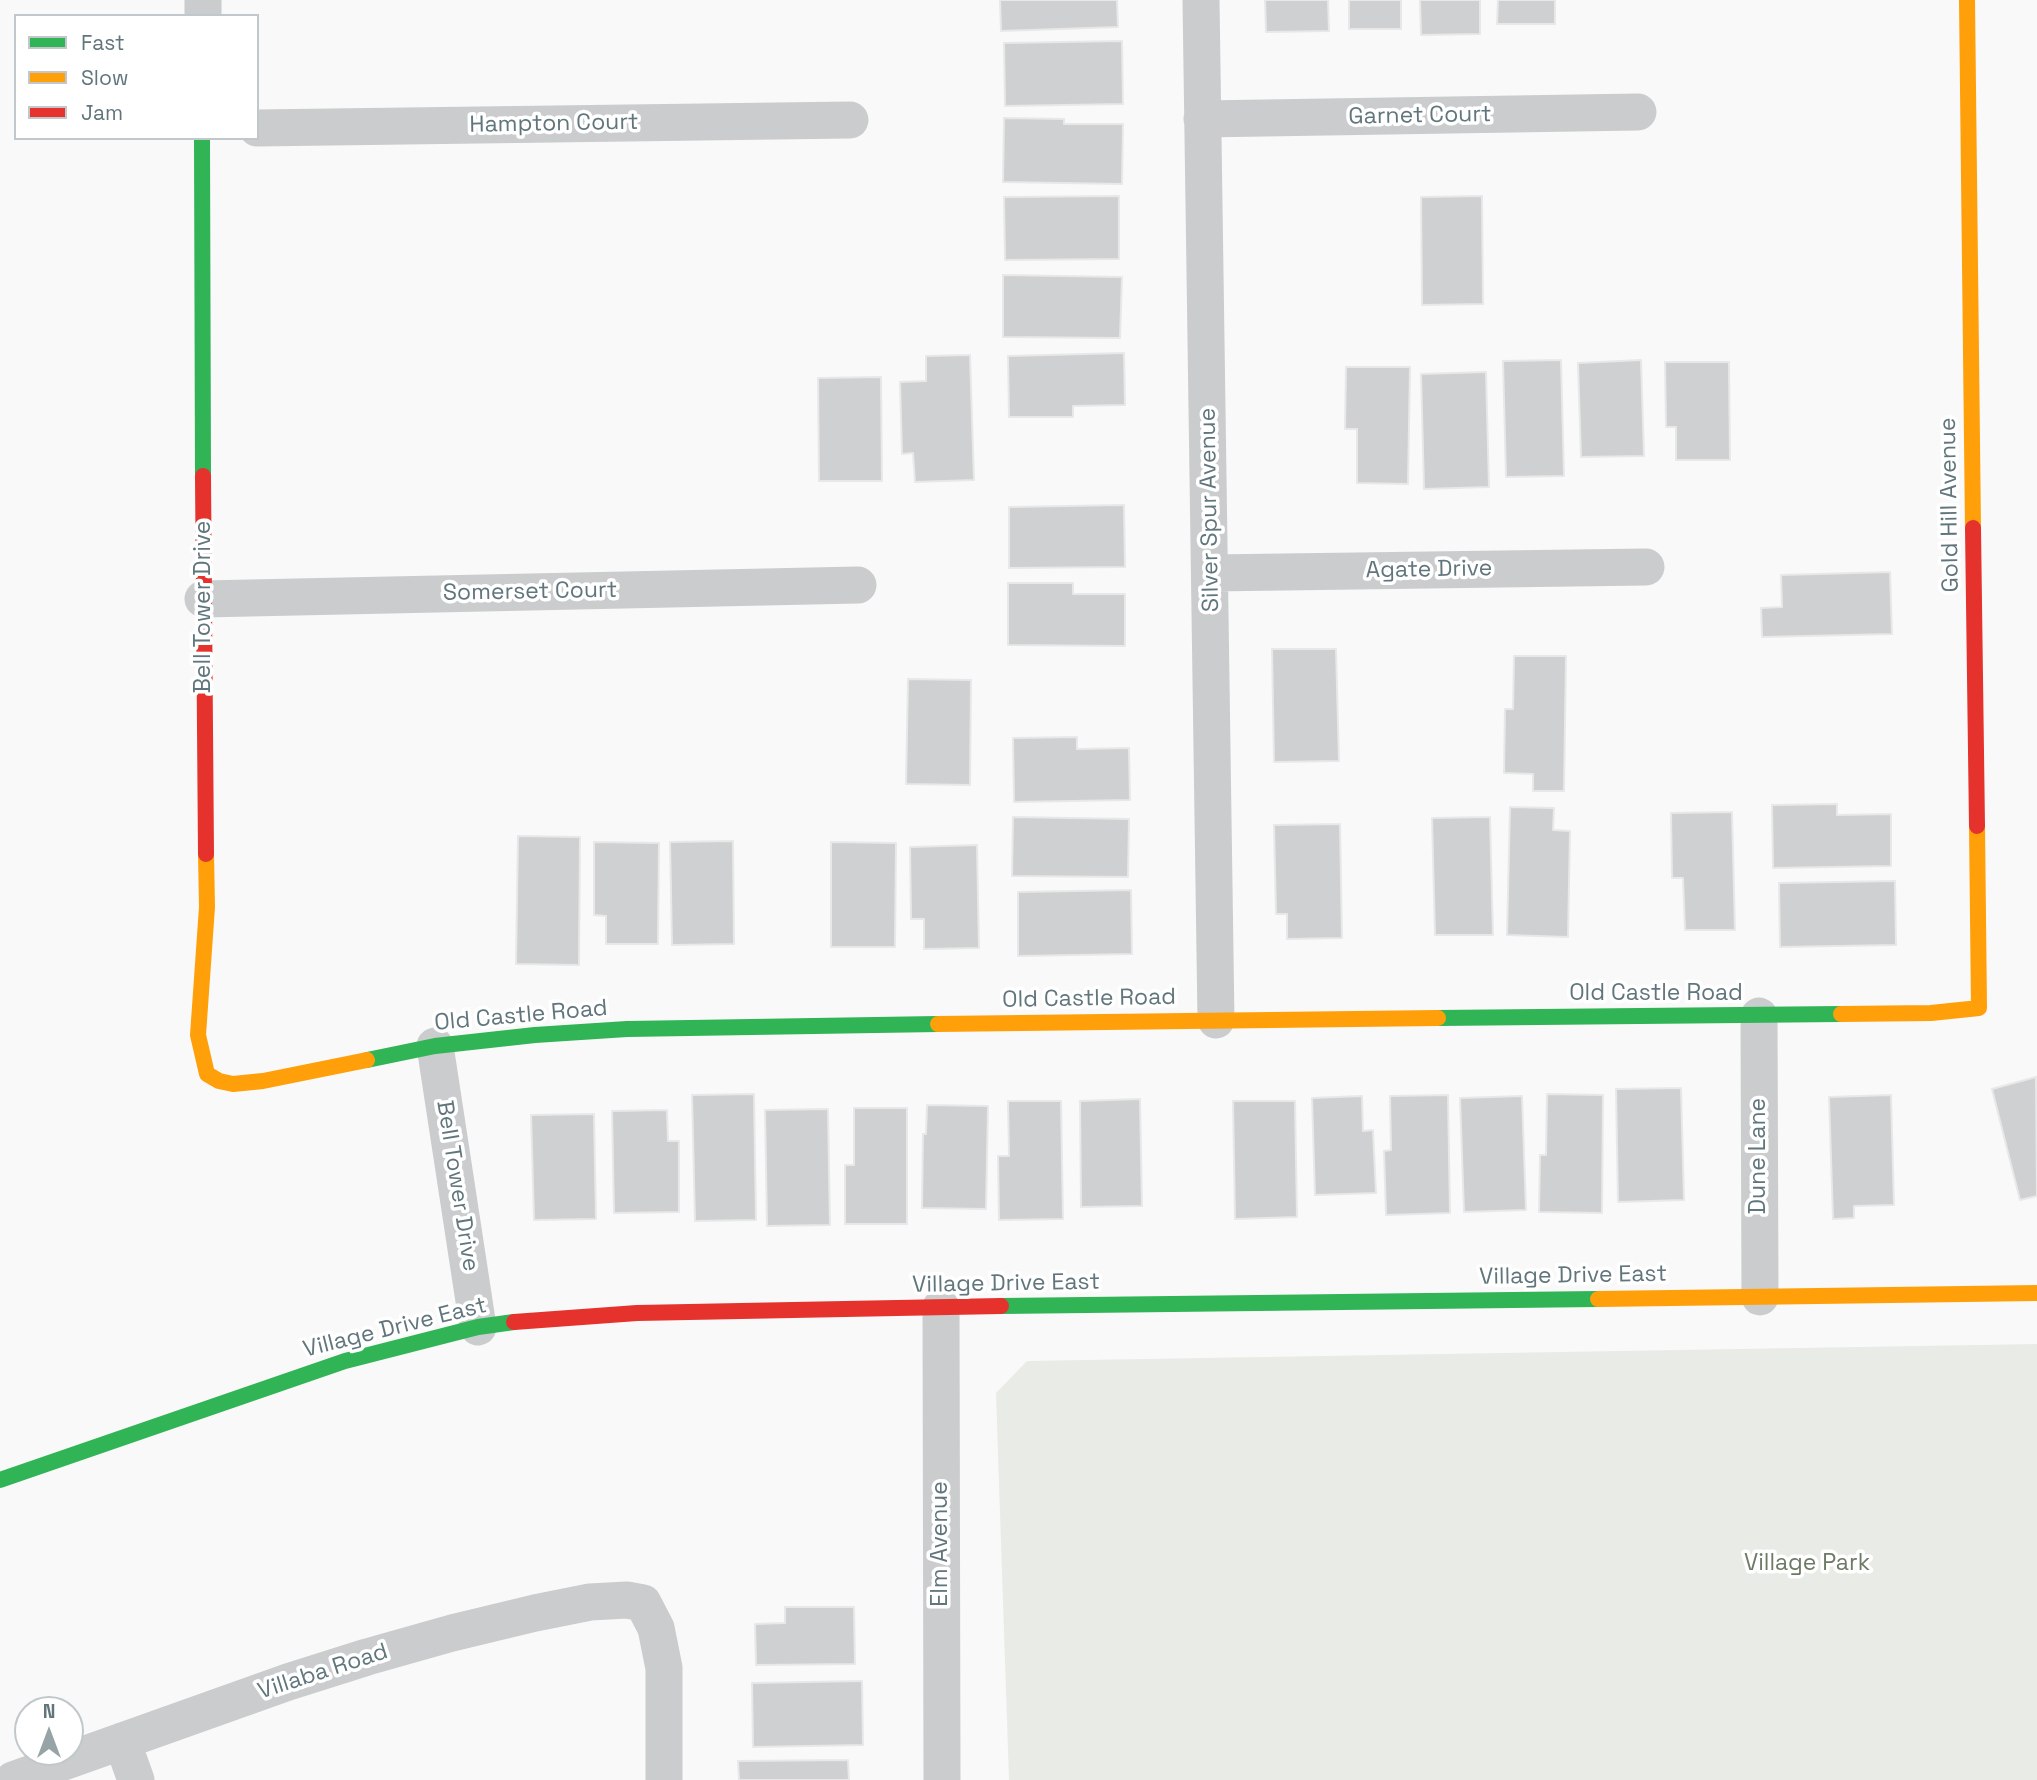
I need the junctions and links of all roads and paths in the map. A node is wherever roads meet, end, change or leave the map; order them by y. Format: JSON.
{"nodes":[{"id":1,"x":1201,"y":0,"type":"edge"},
{"id":2,"x":1966,"y":0,"type":"edge"},
{"id":3,"x":1638,"y":112,"type":"dead end"},
{"id":4,"x":1202,"y":119,"type":"junction"},
{"id":5,"x":850,"y":120,"type":"dead end"},
{"id":6,"x":259,"y":128,"type":"edge"},
{"id":7,"x":202,"y":140,"type":"edge"},
{"id":8,"x":1646,"y":567,"type":"dead end"},
{"id":9,"x":1211,"y":573,"type":"junction"},
{"id":10,"x":858,"y":585,"type":"dead end"},
{"id":11,"x":203,"y":599,"type":"junction"},
{"id":12,"x":1979,"y":1009,"type":"joint"},
{"id":13,"x":1759,"y":1016,"type":"junction"},
{"id":14,"x":1216,"y":1020,"type":"junction"},
{"id":15,"x":435,"y":1046,"type":"junction"},
{"id":16,"x":206,"y":1074,"type":"joint"},
{"id":17,"x":2037,"y":1293,"type":"edge"},
{"id":18,"x":1760,"y":1297,"type":"junction"},
{"id":19,"x":941,"y":1307,"type":"junction"},
{"id":20,"x":478,"y":1327,"type":"junction"},
{"id":21,"x":0,"y":1480,"type":"edge"},
{"id":22,"x":122,"y":1741,"type":"junction"},
{"id":23,"x":13,"y":1780,"type":"edge"},
{"id":24,"x":136,"y":1780,"type":"edge"},
{"id":25,"x":664,"y":1780,"type":"edge"},
{"id":26,"x":942,"y":1780,"type":"edge"}],
"edges":[{"from":1,"to":4,"type":"street","name":"Silver Spur Avenue"},
{"from":2,"to":12,"type":"street","name":"Gold Hill Avenue"},
{"from":3,"to":4,"type":"street","name":"Garnet Court"},
{"from":4,"to":9,"type":"street","name":"Silver Spur Avenue"},
{"from":5,"to":6,"type":"street","name":"Hampton Court"},
{"from":7,"to":11,"type":"street","name":"Bell Tower Drive"},
{"from":8,"to":9,"type":"street","name":"Agate Drive"},
{"from":9,"to":14,"type":"street","name":"Silver Spur Avenue"},
{"from":10,"to":11,"type":"street","name":"Somerset Court"},
{"from":11,"to":16,"type":"street","name":"Bell Tower Drive"},
{"from":12,"to":13,"type":"street","name":"Old Castle Road"},
{"from":13,"to":14,"type":"street","name":"Old Castle Road"},
{"from":13,"to":18,"type":"street","name":"Dune Lane"},
{"from":14,"to":15,"type":"street","name":"Old Castle Road"},
{"from":15,"to":16,"type":"street","name":"Old Castle Road"},
{"from":15,"to":20,"type":"street","name":"Bell Tower Drive"},
{"from":17,"to":18,"type":"street","name":"Village Drive East"},
{"from":18,"to":19,"type":"street","name":"Village Drive East"},
{"from":19,"to":20,"type":"street","name":"Village Drive East"},
{"from":19,"to":26,"type":"street","name":"Elm Avenue"},
{"from":20,"to":21,"type":"street","name":"Village Drive East"},
{"from":22,"to":23,"type":"street","name":"Villaba Road"},
{"from":22,"to":24,"type":"street"},
{"from":22,"to":25,"type":"street","name":"Villaba Road"}]}
